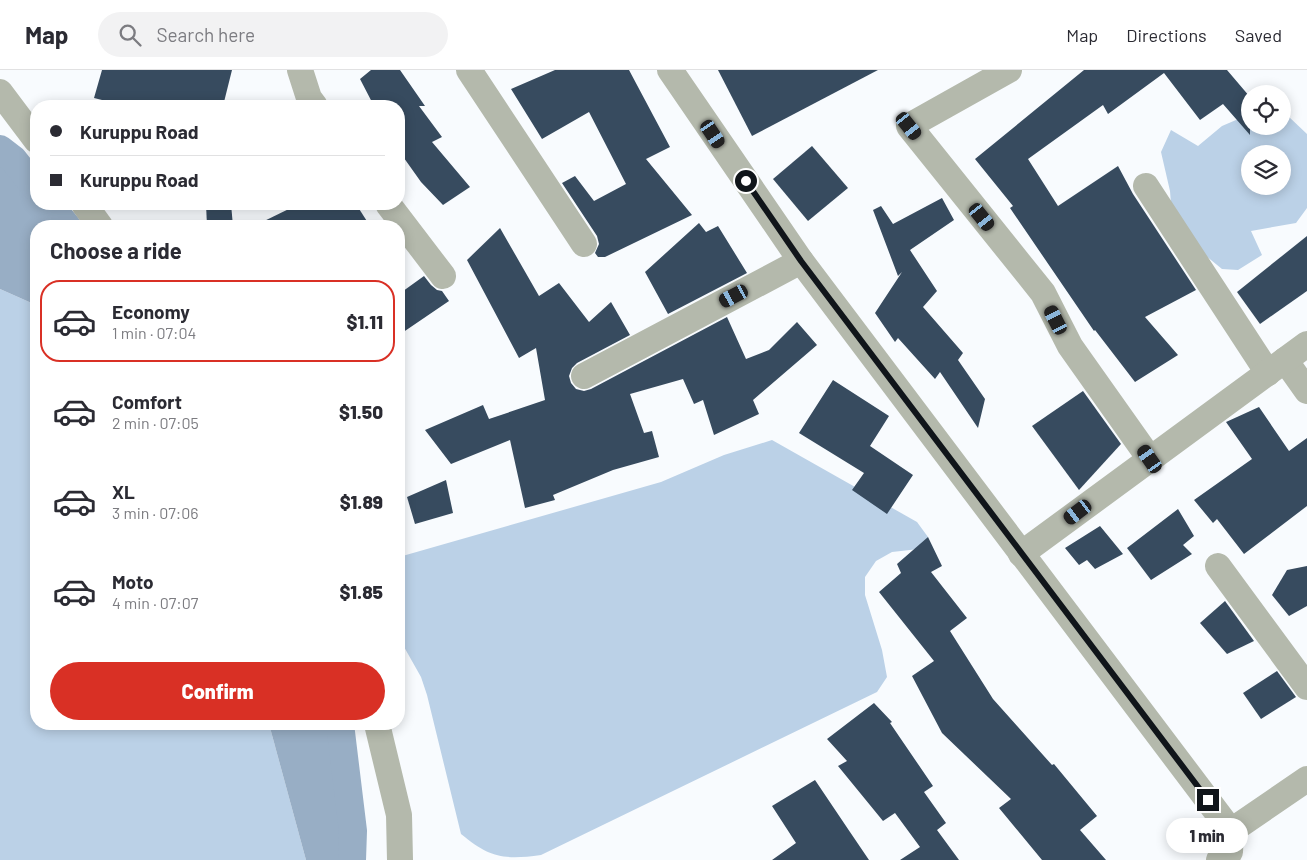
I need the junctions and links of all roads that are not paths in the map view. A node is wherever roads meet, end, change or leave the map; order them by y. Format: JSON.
{"nodes":[{"id":1,"x":300,"y":70,"type":"edge"},
{"id":2,"x":469,"y":70,"type":"edge"},
{"id":3,"x":670,"y":70,"type":"edge"},
{"id":4,"x":1008,"y":70,"type":"edge"},
{"id":5,"x":0,"y":92,"type":"edge"},
{"id":6,"x":310,"y":100,"type":"edge"},
{"id":7,"x":30,"y":132,"type":"edge"},
{"id":8,"x":1146,"y":186,"type":"dead end"},
{"id":9,"x":393,"y":210,"type":"edge"},
{"id":10,"x":400,"y":220,"type":"edge"},
{"id":11,"x":405,"y":226,"type":"edge"},
{"id":12,"x":584,"y":244,"type":"dead end"},
{"id":13,"x":801,"y":261,"type":"junction"},
{"id":14,"x":443,"y":276,"type":"dead end"},
{"id":15,"x":1307,"y":344,"type":"edge"},
{"id":16,"x":1277,"y":367,"type":"junction"},
{"id":17,"x":584,"y":376,"type":"dead end"},
{"id":18,"x":1307,"y":391,"type":"edge"},
{"id":19,"x":1150,"y":459,"type":"junction"},
{"id":20,"x":1021,"y":554,"type":"junction"},
{"id":21,"x":1218,"y":566,"type":"dead end"},
{"id":22,"x":1307,"y":687,"type":"edge"},
{"id":23,"x":378,"y":730,"type":"edge"},
{"id":24,"x":1307,"y":779,"type":"edge"},
{"id":25,"x":1229,"y":851,"type":"edge"},
{"id":26,"x":400,"y":860,"type":"edge"}],
"edges":[{"from":1,"to":6,"type":"street"},
{"from":2,"to":12,"type":"street"},
{"from":3,"to":13,"type":"street"},
{"from":4,"to":19,"type":"street"},
{"from":5,"to":7,"type":"street"},
{"from":8,"to":16,"type":"street"},
{"from":9,"to":10,"type":"street"},
{"from":11,"to":14,"type":"street"},
{"from":13,"to":17,"type":"street"},
{"from":13,"to":20,"type":"street"},
{"from":15,"to":16,"type":"street"},
{"from":16,"to":18,"type":"street"},
{"from":16,"to":19,"type":"street"},
{"from":19,"to":20,"type":"street"},
{"from":20,"to":25,"type":"street"},
{"from":21,"to":22,"type":"street"},
{"from":23,"to":26,"type":"street"},
{"from":24,"to":25,"type":"street"}]}
